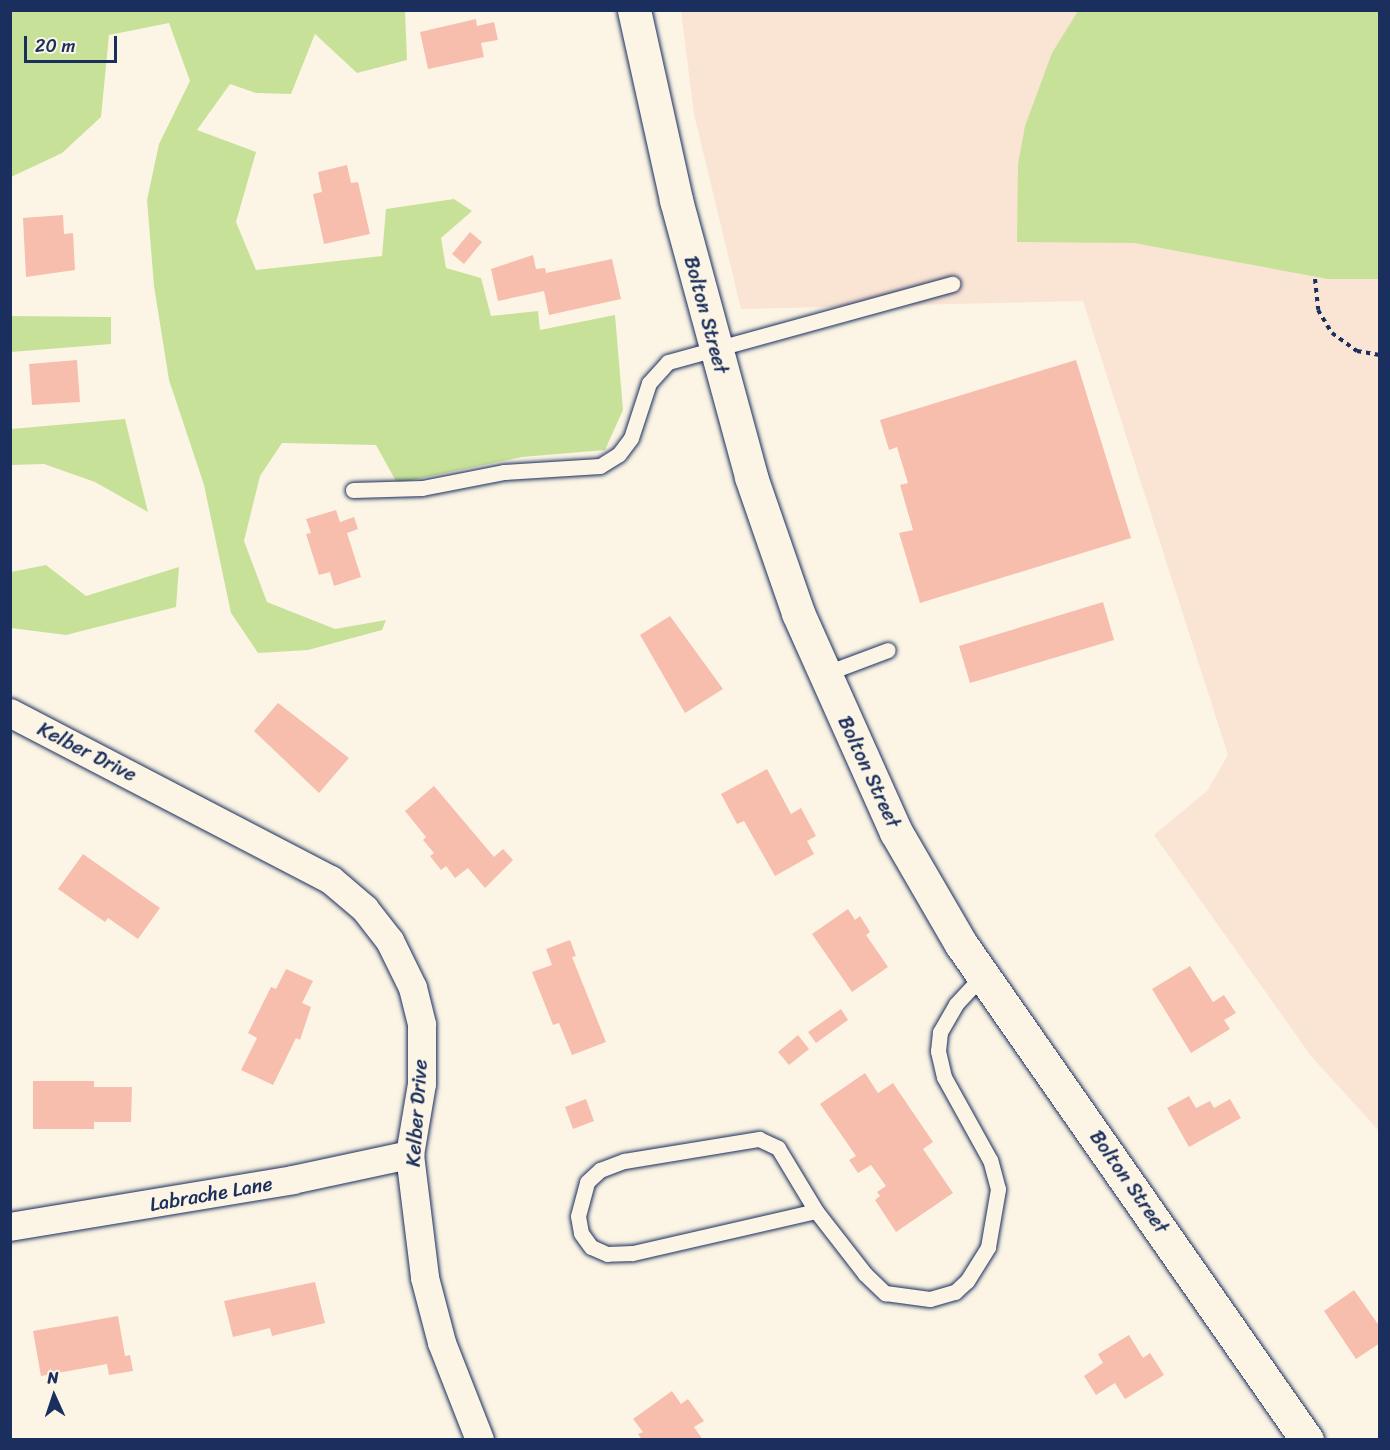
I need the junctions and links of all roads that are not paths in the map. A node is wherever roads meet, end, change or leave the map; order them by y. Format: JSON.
{"nodes":[{"id":1,"x":634,"y":10,"type":"edge"},
{"id":2,"x":952,"y":284,"type":"dead end"},
{"id":3,"x":716,"y":351,"type":"junction"},
{"id":4,"x":353,"y":490,"type":"dead end"},
{"id":5,"x":888,"y":650,"type":"dead end"},
{"id":6,"x":824,"y":674,"type":"junction"},
{"id":7,"x":10,"y":713,"type":"edge"},
{"id":8,"x":983,"y":975,"type":"junction"},
{"id":9,"x":410,"y":1155,"type":"junction"},
{"id":10,"x":816,"y":1211,"type":"junction"},
{"id":11,"x":10,"y":1227,"type":"edge"},
{"id":12,"x":480,"y":1440,"type":"edge"},
{"id":13,"x":1307,"y":1440,"type":"edge"}],
"edges":[{"from":1,"to":3,"type":"main road","name":"Bolton Street"},
{"from":2,"to":3,"type":"lane"},
{"from":3,"to":4,"type":"lane"},
{"from":3,"to":6,"type":"main road","name":"Bolton Street"},
{"from":5,"to":6,"type":"lane"},
{"from":6,"to":8,"type":"main road","name":"Bolton Street"},
{"from":7,"to":9,"type":"street","name":"Kelber Drive"},
{"from":8,"to":10,"type":"lane"},
{"from":8,"to":13,"type":"main road","name":"Bolton Street"},
{"from":9,"to":11,"type":"street","name":"Labrache Lane"},
{"from":9,"to":12,"type":"street","name":"Kelber Drive"},
{"from":10,"to":10,"type":"lane"}]}
